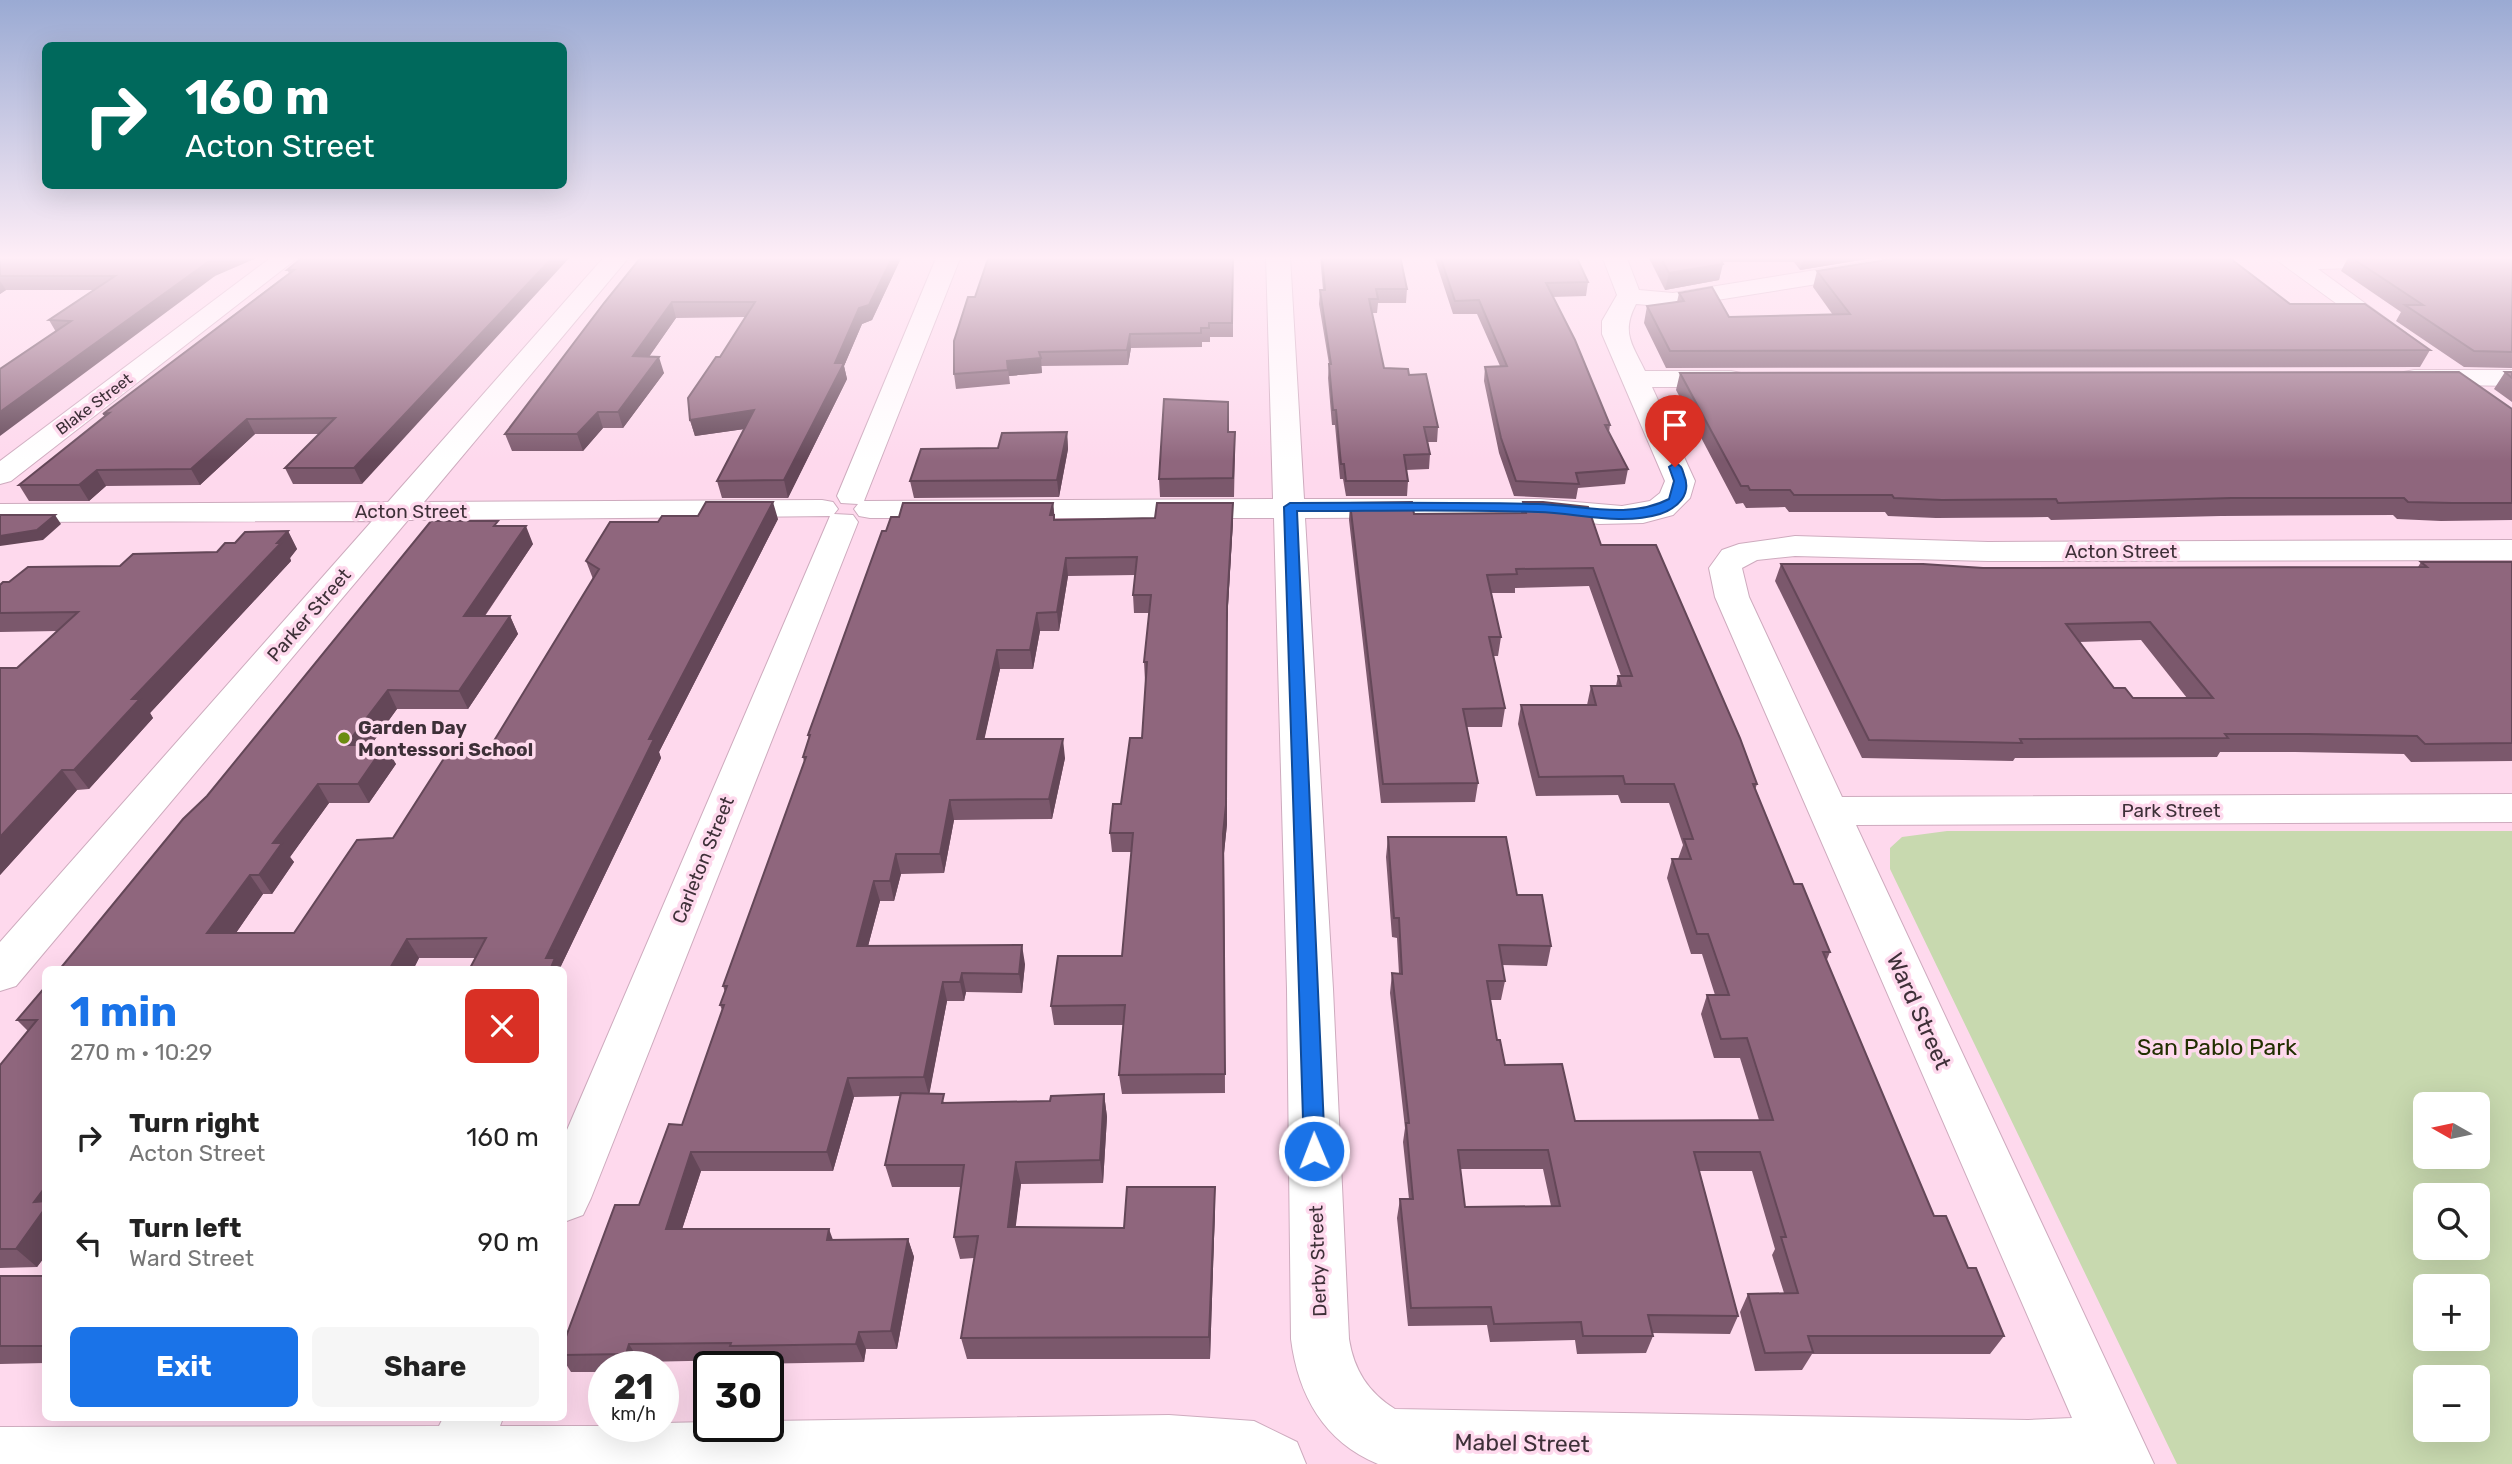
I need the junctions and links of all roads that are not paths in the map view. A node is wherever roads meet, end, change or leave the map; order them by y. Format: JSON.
{"nodes":[{"id":1,"x":198,"y":324,"type":"edge"},
{"id":2,"x":559,"y":324,"type":"edge"},
{"id":3,"x":921,"y":324,"type":"edge"},
{"id":4,"x":1281,"y":324,"type":"edge"},
{"id":5,"x":1615,"y":324,"type":"edge"},
{"id":6,"x":2380,"y":324,"type":"edge"},
{"id":7,"x":2387,"y":378,"type":"edge"},
{"id":8,"x":2457,"y":378,"type":"junction"},
{"id":9,"x":2512,"y":378,"type":"edge"},
{"id":10,"x":1635,"y":379,"type":"junction"},
{"id":11,"x":1759,"y":379,"type":"edge"},
{"id":12,"x":2490,"y":401,"type":"edge"},
{"id":13,"x":0,"y":475,"type":"edge"},
{"id":14,"x":1290,"y":507,"type":"junction"},
{"id":15,"x":847,"y":509,"type":"junction"},
{"id":16,"x":398,"y":511,"type":"junction"},
{"id":17,"x":0,"y":513,"type":"edge"},
{"id":18,"x":2512,"y":550,"type":"edge"},
{"id":19,"x":1731,"y":558,"type":"joint"},
{"id":20,"x":2512,"y":808,"type":"edge"},
{"id":21,"x":1830,"y":811,"type":"junction"},
{"id":22,"x":0,"y":973,"type":"edge"},
{"id":23,"x":567,"y":1191,"type":"edge"},
{"id":24,"x":1354,"y":1418,"type":"joint"},
{"id":25,"x":461,"y":1446,"type":"edge"},
{"id":26,"x":2119,"y":1455,"type":"edge"},
{"id":27,"x":0,"y":1458,"type":"edge"},
{"id":28,"x":1275,"y":1464,"type":"edge"}],
"edges":[{"from":1,"to":13,"type":"street","name":"Blake Street"},
{"from":2,"to":16,"type":"street","name":"Parker Street"},
{"from":3,"to":15,"type":"street","name":"Carleton Street"},
{"from":4,"to":14,"type":"street","name":"Derby Street"},
{"from":5,"to":10,"type":"street"},
{"from":6,"to":8,"type":"street"},
{"from":7,"to":8,"type":"street"},
{"from":8,"to":9,"type":"street"},
{"from":8,"to":12,"type":"street"},
{"from":10,"to":11,"type":"street"},
{"from":10,"to":14,"type":"street","name":"Acton Street"},
{"from":14,"to":15,"type":"street","name":"Acton Street"},
{"from":14,"to":24,"type":"street","name":"Derby Street"},
{"from":15,"to":16,"type":"street","name":"Acton Street"},
{"from":15,"to":23,"type":"street","name":"Carleton Street"},
{"from":16,"to":17,"type":"street","name":"Acton Street"},
{"from":16,"to":22,"type":"street","name":"Parker Street"},
{"from":18,"to":19,"type":"street","name":"Acton Street"},
{"from":19,"to":21,"type":"street","name":"Ward Street"},
{"from":20,"to":21,"type":"street","name":"Park Street"},
{"from":21,"to":26,"type":"street","name":"Ward Street"},
{"from":24,"to":26,"type":"street","name":"Mabel Street"},
{"from":25,"to":27,"type":"street"},
{"from":25,"to":28,"type":"street"}]}
